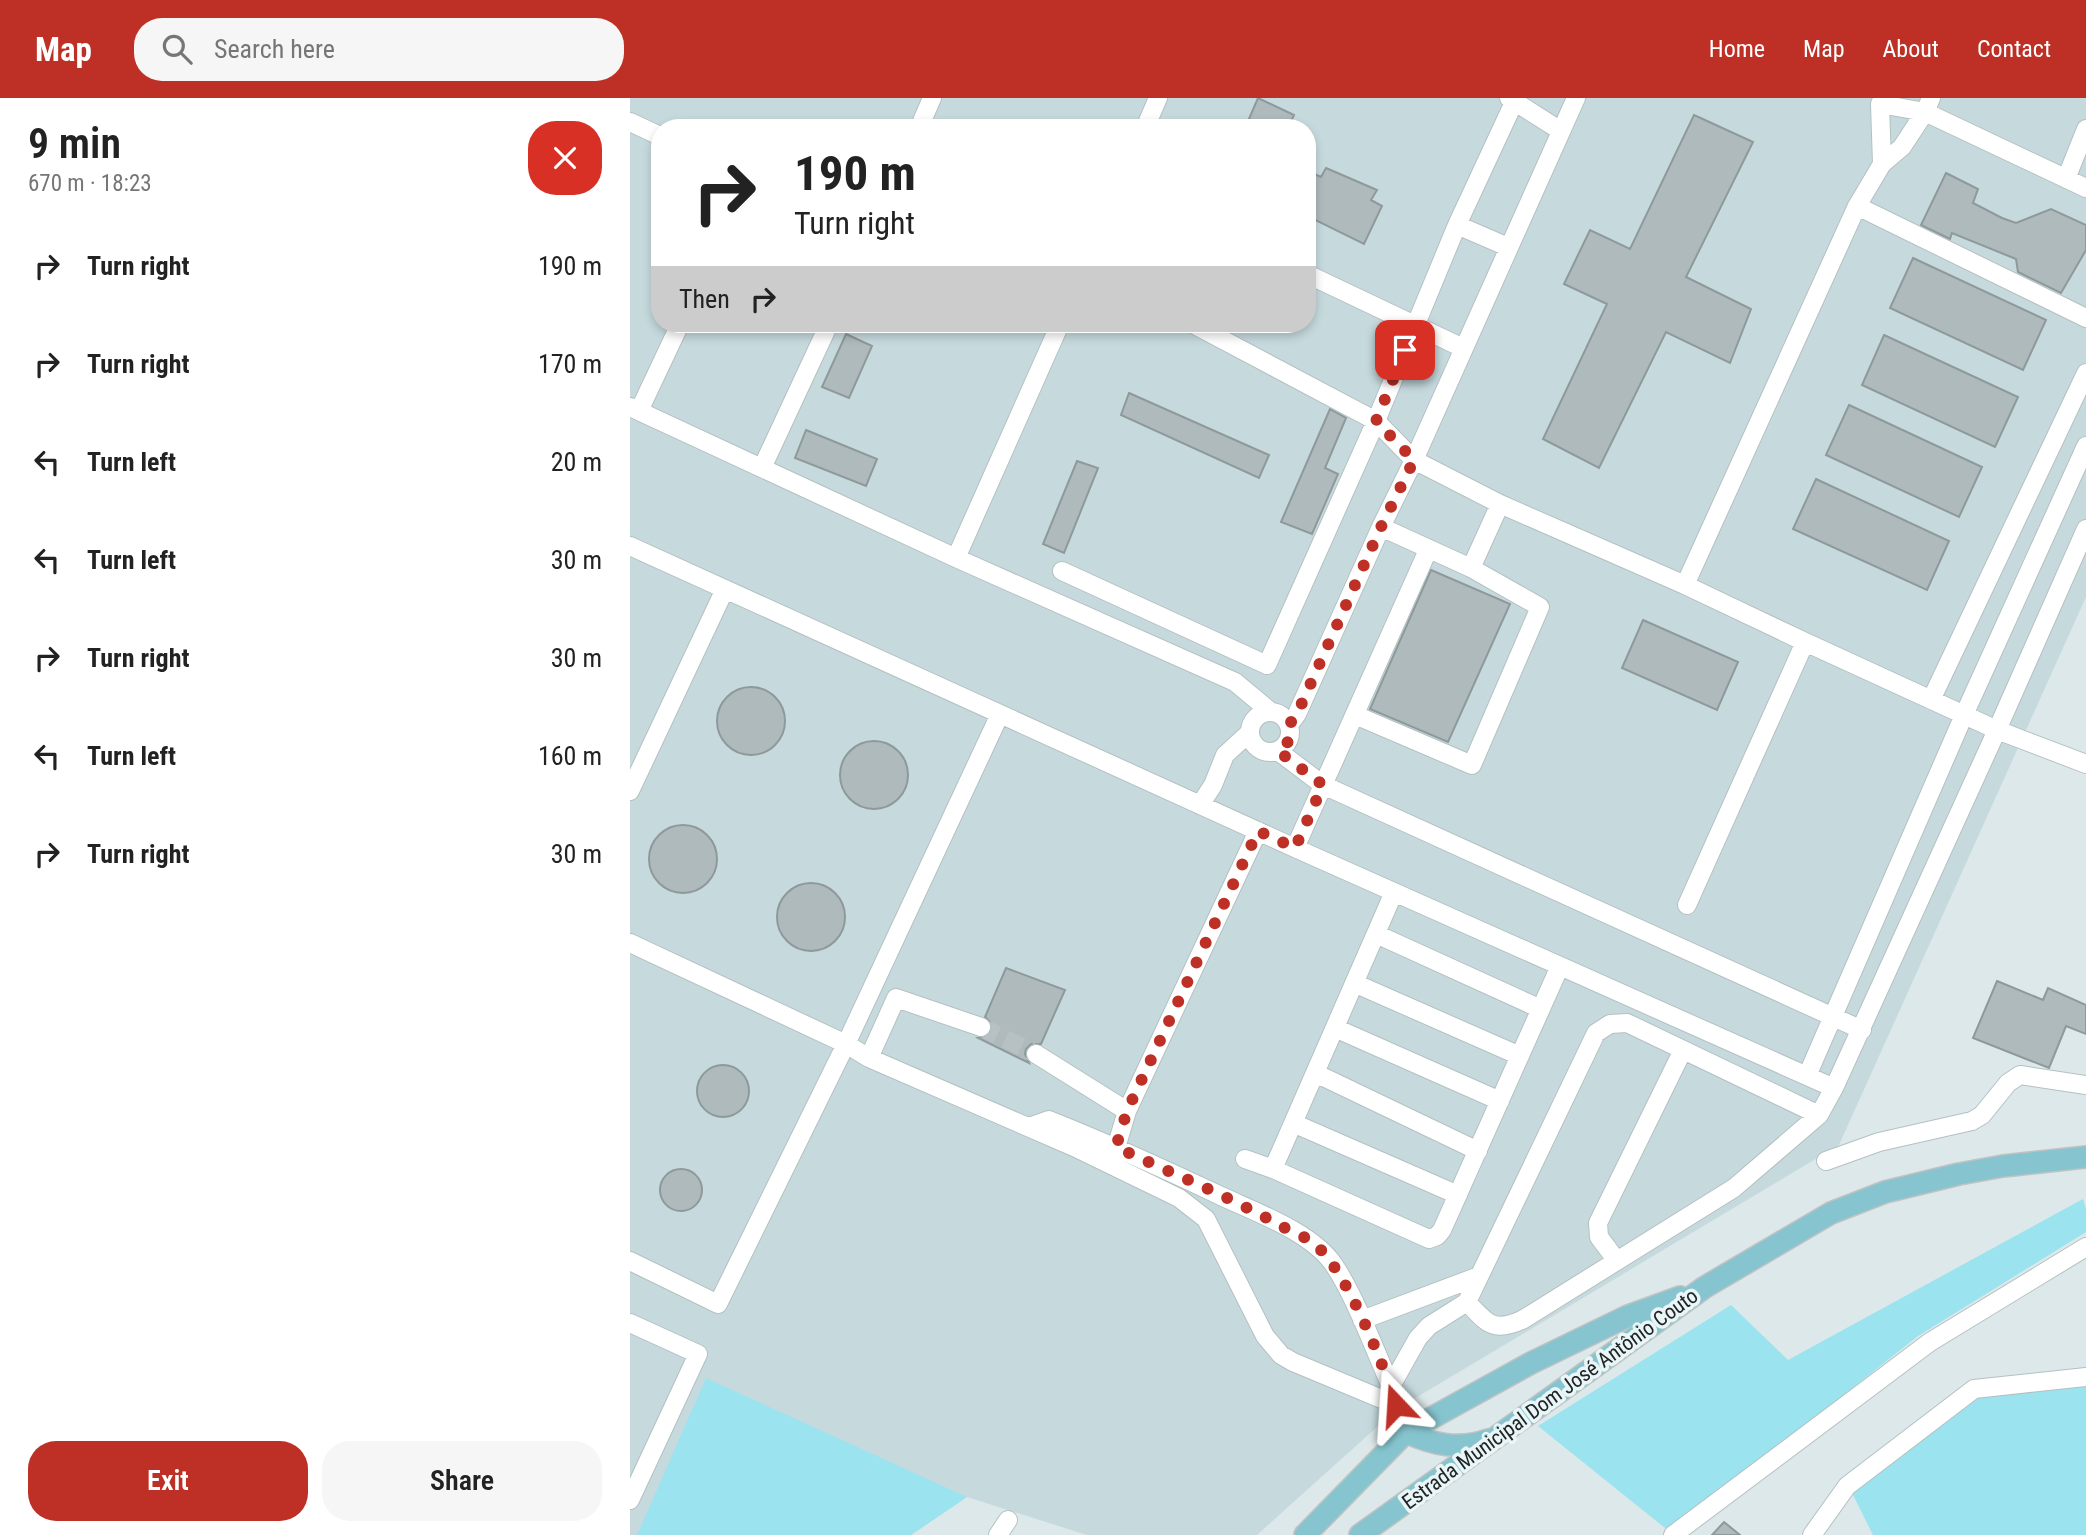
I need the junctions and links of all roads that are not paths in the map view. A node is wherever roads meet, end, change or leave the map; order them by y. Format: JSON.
{"nodes":[{"id":1,"x":932,"y":98,"type":"edge"},
{"id":2,"x":1158,"y":98,"type":"edge"},
{"id":3,"x":1576,"y":98,"type":"edge"},
{"id":4,"x":1513,"y":99,"type":"edge"},
{"id":5,"x":1882,"y":101,"type":"edge"},
{"id":6,"x":1928,"y":105,"type":"edge"},
{"id":7,"x":923,"y":119,"type":"edge"},
{"id":8,"x":1150,"y":119,"type":"edge"},
{"id":9,"x":630,"y":122,"type":"edge"},
{"id":10,"x":2086,"y":129,"type":"edge"},
{"id":11,"x":651,"y":131,"type":"edge"},
{"id":12,"x":1561,"y":131,"type":"junction"},
{"id":13,"x":1881,"y":139,"type":"junction"},
{"id":14,"x":1902,"y":146,"type":"junction"},
{"id":15,"x":1882,"y":164,"type":"junction"},
{"id":16,"x":2066,"y":179,"type":"junction"},
{"id":17,"x":2086,"y":188,"type":"edge"},
{"id":18,"x":1857,"y":206,"type":"junction"},
{"id":19,"x":1457,"y":225,"type":"junction"},
{"id":20,"x":1508,"y":247,"type":"junction"},
{"id":21,"x":1316,"y":278,"type":"edge"},
{"id":22,"x":2086,"y":318,"type":"edge"},
{"id":23,"x":1414,"y":326,"type":"junction"},
{"id":24,"x":675,"y":333,"type":"edge"},
{"id":25,"x":825,"y":333,"type":"edge"},
{"id":26,"x":1056,"y":333,"type":"edge"},
{"id":27,"x":1210,"y":333,"type":"edge"},
{"id":28,"x":1463,"y":348,"type":"junction"},
{"id":29,"x":2086,"y":373,"type":"edge"},
{"id":30,"x":634,"y":409,"type":"edge"},
{"id":31,"x":1376,"y":421,"type":"junction"},
{"id":32,"x":2086,"y":446,"type":"edge"},
{"id":33,"x":1414,"y":460,"type":"junction"},
{"id":34,"x":762,"y":468,"type":"junction"},
{"id":35,"x":1500,"y":504,"type":"junction"},
{"id":36,"x":1381,"y":527,"type":"junction"},
{"id":37,"x":2086,"y":529,"type":"edge"},
{"id":38,"x":630,"y":546,"type":"edge"},
{"id":39,"x":1428,"y":550,"type":"junction"},
{"id":40,"x":956,"y":558,"type":"junction"},
{"id":41,"x":1471,"y":568,"type":"junction"},
{"id":42,"x":1062,"y":571,"type":"dead end"},
{"id":43,"x":1685,"y":585,"type":"junction"},
{"id":44,"x":724,"y":589,"type":"junction"},
{"id":45,"x":1805,"y":642,"type":"junction"},
{"id":46,"x":1931,"y":700,"type":"junction"},
{"id":47,"x":1271,"y":712,"type":"junction"},
{"id":48,"x":1000,"y":714,"type":"junction"},
{"id":49,"x":1354,"y":715,"type":"junction"},
{"id":50,"x":1964,"y":715,"type":"junction"},
{"id":51,"x":1289,"y":725,"type":"junction"},
{"id":52,"x":1997,"y":730,"type":"junction"},
{"id":53,"x":1250,"y":732,"type":"junction"},
{"id":54,"x":1278,"y":751,"type":"junction"},
{"id":55,"x":2086,"y":764,"type":"edge"},
{"id":56,"x":1323,"y":785,"type":"junction"},
{"id":57,"x":630,"y":791,"type":"edge"},
{"id":58,"x":1200,"y":805,"type":"junction"},
{"id":59,"x":1258,"y":831,"type":"junction"},
{"id":60,"x":1295,"y":848,"type":"junction"},
{"id":61,"x":1394,"y":892,"type":"junction"},
{"id":62,"x":1687,"y":905,"type":"dead end"},
{"id":63,"x":1376,"y":934,"type":"junction"},
{"id":64,"x":630,"y":943,"type":"edge"},
{"id":65,"x":1560,"y":966,"type":"junction"},
{"id":66,"x":1354,"y":983,"type":"junction"},
{"id":67,"x":1541,"y":1009,"type":"junction"},
{"id":68,"x":1834,"y":1018,"type":"junction"},
{"id":69,"x":981,"y":1027,"type":"tunnel mouth"},
{"id":70,"x":1335,"y":1028,"type":"junction"},
{"id":71,"x":1862,"y":1030,"type":"junction"},
{"id":72,"x":846,"y":1044,"type":"junction"},
{"id":73,"x":1683,"y":1051,"type":"junction"},
{"id":74,"x":1036,"y":1054,"type":"tunnel mouth"},
{"id":75,"x":1520,"y":1056,"type":"junction"},
{"id":76,"x":869,"y":1058,"type":"junction"},
{"id":77,"x":1315,"y":1073,"type":"junction"},
{"id":78,"x":1807,"y":1076,"type":"junction"},
{"id":79,"x":2086,"y":1086,"type":"edge"},
{"id":80,"x":1834,"y":1088,"type":"junction"},
{"id":81,"x":1500,"y":1101,"type":"junction"},
{"id":82,"x":1127,"y":1111,"type":"junction"},
{"id":83,"x":1819,"y":1115,"type":"junction"},
{"id":84,"x":1293,"y":1123,"type":"junction"},
{"id":85,"x":1029,"y":1127,"type":"junction"},
{"id":86,"x":1116,"y":1147,"type":"junction"},
{"id":87,"x":1478,"y":1151,"type":"junction"},
{"id":88,"x":2086,"y":1157,"type":"edge"},
{"id":89,"x":1245,"y":1159,"type":"dead end"},
{"id":90,"x":1826,"y":1161,"type":"dead end"},
{"id":91,"x":1111,"y":1165,"type":"junction"},
{"id":92,"x":1273,"y":1169,"type":"junction"},
{"id":93,"x":1458,"y":1195,"type":"junction"},
{"id":94,"x":2086,"y":1247,"type":"edge"},
{"id":95,"x":630,"y":1261,"type":"edge"},
{"id":96,"x":1617,"y":1261,"type":"junction"},
{"id":97,"x":1479,"y":1276,"type":"junction"},
{"id":98,"x":1704,"y":1287,"type":"junction"},
{"id":99,"x":1467,"y":1302,"type":"junction"},
{"id":100,"x":1362,"y":1320,"type":"junction"},
{"id":101,"x":630,"y":1323,"type":"edge"},
{"id":102,"x":2086,"y":1377,"type":"edge"},
{"id":103,"x":1391,"y":1386,"type":"junction"},
{"id":104,"x":1396,"y":1405,"type":"junction"},
{"id":105,"x":1441,"y":1411,"type":"junction"},
{"id":106,"x":1406,"y":1432,"type":"junction"},
{"id":107,"x":1499,"y":1437,"type":"junction"},
{"id":108,"x":1451,"y":1446,"type":"junction"},
{"id":109,"x":630,"y":1500,"type":"edge"},
{"id":110,"x":1008,"y":1520,"type":"dead end"},
{"id":111,"x":998,"y":1535,"type":"edge"},
{"id":112,"x":1305,"y":1535,"type":"edge"},
{"id":113,"x":1360,"y":1535,"type":"edge"},
{"id":114,"x":1672,"y":1535,"type":"edge"},
{"id":115,"x":1812,"y":1535,"type":"edge"}],
"edges":[{"from":1,"to":7,"type":"street"},
{"from":2,"to":8,"type":"street"},
{"from":3,"to":12,"type":"street"},
{"from":4,"to":12,"type":"street"},
{"from":4,"to":19,"type":"street"},
{"from":5,"to":6,"type":"street"},
{"from":5,"to":13,"type":"street"},
{"from":6,"to":14,"type":"street"},
{"from":6,"to":16,"type":"street"},
{"from":9,"to":11,"type":"street"},
{"from":10,"to":16,"type":"street"},
{"from":12,"to":20,"type":"street"},
{"from":13,"to":14,"type":"street"},
{"from":13,"to":15,"type":"street"},
{"from":14,"to":15,"type":"street"},
{"from":15,"to":18,"type":"street"},
{"from":16,"to":17,"type":"street"},
{"from":18,"to":22,"type":"street"},
{"from":18,"to":43,"type":"street"},
{"from":19,"to":20,"type":"street"},
{"from":19,"to":23,"type":"street"},
{"from":20,"to":28,"type":"street"},
{"from":21,"to":23,"type":"street"},
{"from":23,"to":28,"type":"street"},
{"from":23,"to":31,"type":"street"},
{"from":24,"to":30,"type":"street"},
{"from":25,"to":34,"type":"street"},
{"from":26,"to":40,"type":"street"},
{"from":27,"to":31,"type":"street"},
{"from":28,"to":33,"type":"street"},
{"from":29,"to":46,"type":"street"},
{"from":30,"to":34,"type":"street"},
{"from":31,"to":33,"type":"street"},
{"from":31,"to":42,"type":"street"},
{"from":32,"to":50,"type":"street"},
{"from":33,"to":35,"type":"street"},
{"from":33,"to":36,"type":"street"},
{"from":34,"to":40,"type":"street"},
{"from":35,"to":41,"type":"street"},
{"from":35,"to":43,"type":"street"},
{"from":36,"to":39,"type":"street"},
{"from":36,"to":51,"type":"street"},
{"from":37,"to":52,"type":"street"},
{"from":38,"to":44,"type":"street"},
{"from":39,"to":41,"type":"street"},
{"from":39,"to":49,"type":"street"},
{"from":40,"to":47,"type":"street"},
{"from":41,"to":49,"type":"street"},
{"from":43,"to":45,"type":"street"},
{"from":44,"to":48,"type":"street"},
{"from":44,"to":57,"type":"street"},
{"from":45,"to":46,"type":"street"},
{"from":45,"to":62,"type":"street"},
{"from":46,"to":50,"type":"street"},
{"from":47,"to":51,"type":"street"},
{"from":47,"to":53,"type":"street"},
{"from":48,"to":58,"type":"street"},
{"from":48,"to":72,"type":"street"},
{"from":49,"to":56,"type":"street"},
{"from":50,"to":52,"type":"street"},
{"from":50,"to":68,"type":"street"},
{"from":51,"to":54,"type":"street"},
{"from":52,"to":55,"type":"street"},
{"from":52,"to":71,"type":"street"},
{"from":53,"to":54,"type":"street"},
{"from":53,"to":58,"type":"street"},
{"from":54,"to":56,"type":"street"},
{"from":56,"to":60,"type":"street"},
{"from":56,"to":68,"type":"street"},
{"from":58,"to":59,"type":"street"},
{"from":59,"to":60,"type":"street"},
{"from":59,"to":82,"type":"street"},
{"from":60,"to":61,"type":"street"},
{"from":61,"to":63,"type":"street"},
{"from":61,"to":65,"type":"street"},
{"from":63,"to":66,"type":"street"},
{"from":63,"to":67,"type":"street"},
{"from":64,"to":72,"type":"street"},
{"from":65,"to":67,"type":"street"},
{"from":65,"to":78,"type":"street"},
{"from":66,"to":70,"type":"street"},
{"from":66,"to":75,"type":"street"},
{"from":67,"to":75,"type":"street"},
{"from":68,"to":71,"type":"street"},
{"from":68,"to":78,"type":"street"},
{"from":69,"to":76,"type":"street"},
{"from":70,"to":77,"type":"street"},
{"from":70,"to":81,"type":"street"},
{"from":71,"to":80,"type":"street"},
{"from":72,"to":76,"type":"street"},
{"from":72,"to":95,"type":"street"},
{"from":73,"to":83,"type":"street"},
{"from":73,"to":96,"type":"street"},
{"from":73,"to":97,"type":"street"},
{"from":74,"to":82,"type":"street"},
{"from":75,"to":81,"type":"street"},
{"from":76,"to":85,"type":"street"},
{"from":77,"to":84,"type":"street"},
{"from":77,"to":87,"type":"street"},
{"from":78,"to":80,"type":"street"},
{"from":79,"to":90,"type":"street"},
{"from":80,"to":83,"type":"street"},
{"from":81,"to":87,"type":"street"},
{"from":82,"to":86,"type":"street"},
{"from":83,"to":96,"type":"street"},
{"from":84,"to":92,"type":"street"},
{"from":84,"to":93,"type":"street"},
{"from":85,"to":86,"type":"street"},
{"from":85,"to":91,"type":"street"},
{"from":86,"to":91,"type":"street"},
{"from":86,"to":100,"type":"street"},
{"from":87,"to":93,"type":"street"},
{"from":88,"to":98,"type":"main road","name":"Estrada Municipal Dom José Antônio Couto"},
{"from":89,"to":92,"type":"street"},
{"from":91,"to":104,"type":"street"},
{"from":92,"to":93,"type":"street"},
{"from":94,"to":114,"type":"street"},
{"from":96,"to":99,"type":"street"},
{"from":97,"to":99,"type":"street"},
{"from":97,"to":100,"type":"street"},
{"from":98,"to":105,"type":"main road","name":"Estrada Municipal Dom José Antônio Couto"},
{"from":98,"to":107,"type":"main road","name":"Estrada Municipal Dom José Antônio Couto"},
{"from":99,"to":103,"type":"street"},
{"from":100,"to":103,"type":"street"},
{"from":101,"to":109,"type":"street"},
{"from":102,"to":115,"type":"street"},
{"from":103,"to":104,"type":"street"},
{"from":104,"to":106,"type":"street"},
{"from":105,"to":106,"type":"main road","name":"Estrada Municipal Dom José Antônio Couto"},
{"from":105,"to":108,"type":"main road"},
{"from":106,"to":108,"type":"main road"},
{"from":106,"to":112,"type":"main road","name":"Estrada Municipal Dom José Antônio Couto"},
{"from":107,"to":108,"type":"main road"},
{"from":107,"to":113,"type":"main road","name":"Estrada Municipal Dom José Antônio Couto"},
{"from":110,"to":111,"type":"street"}]}
